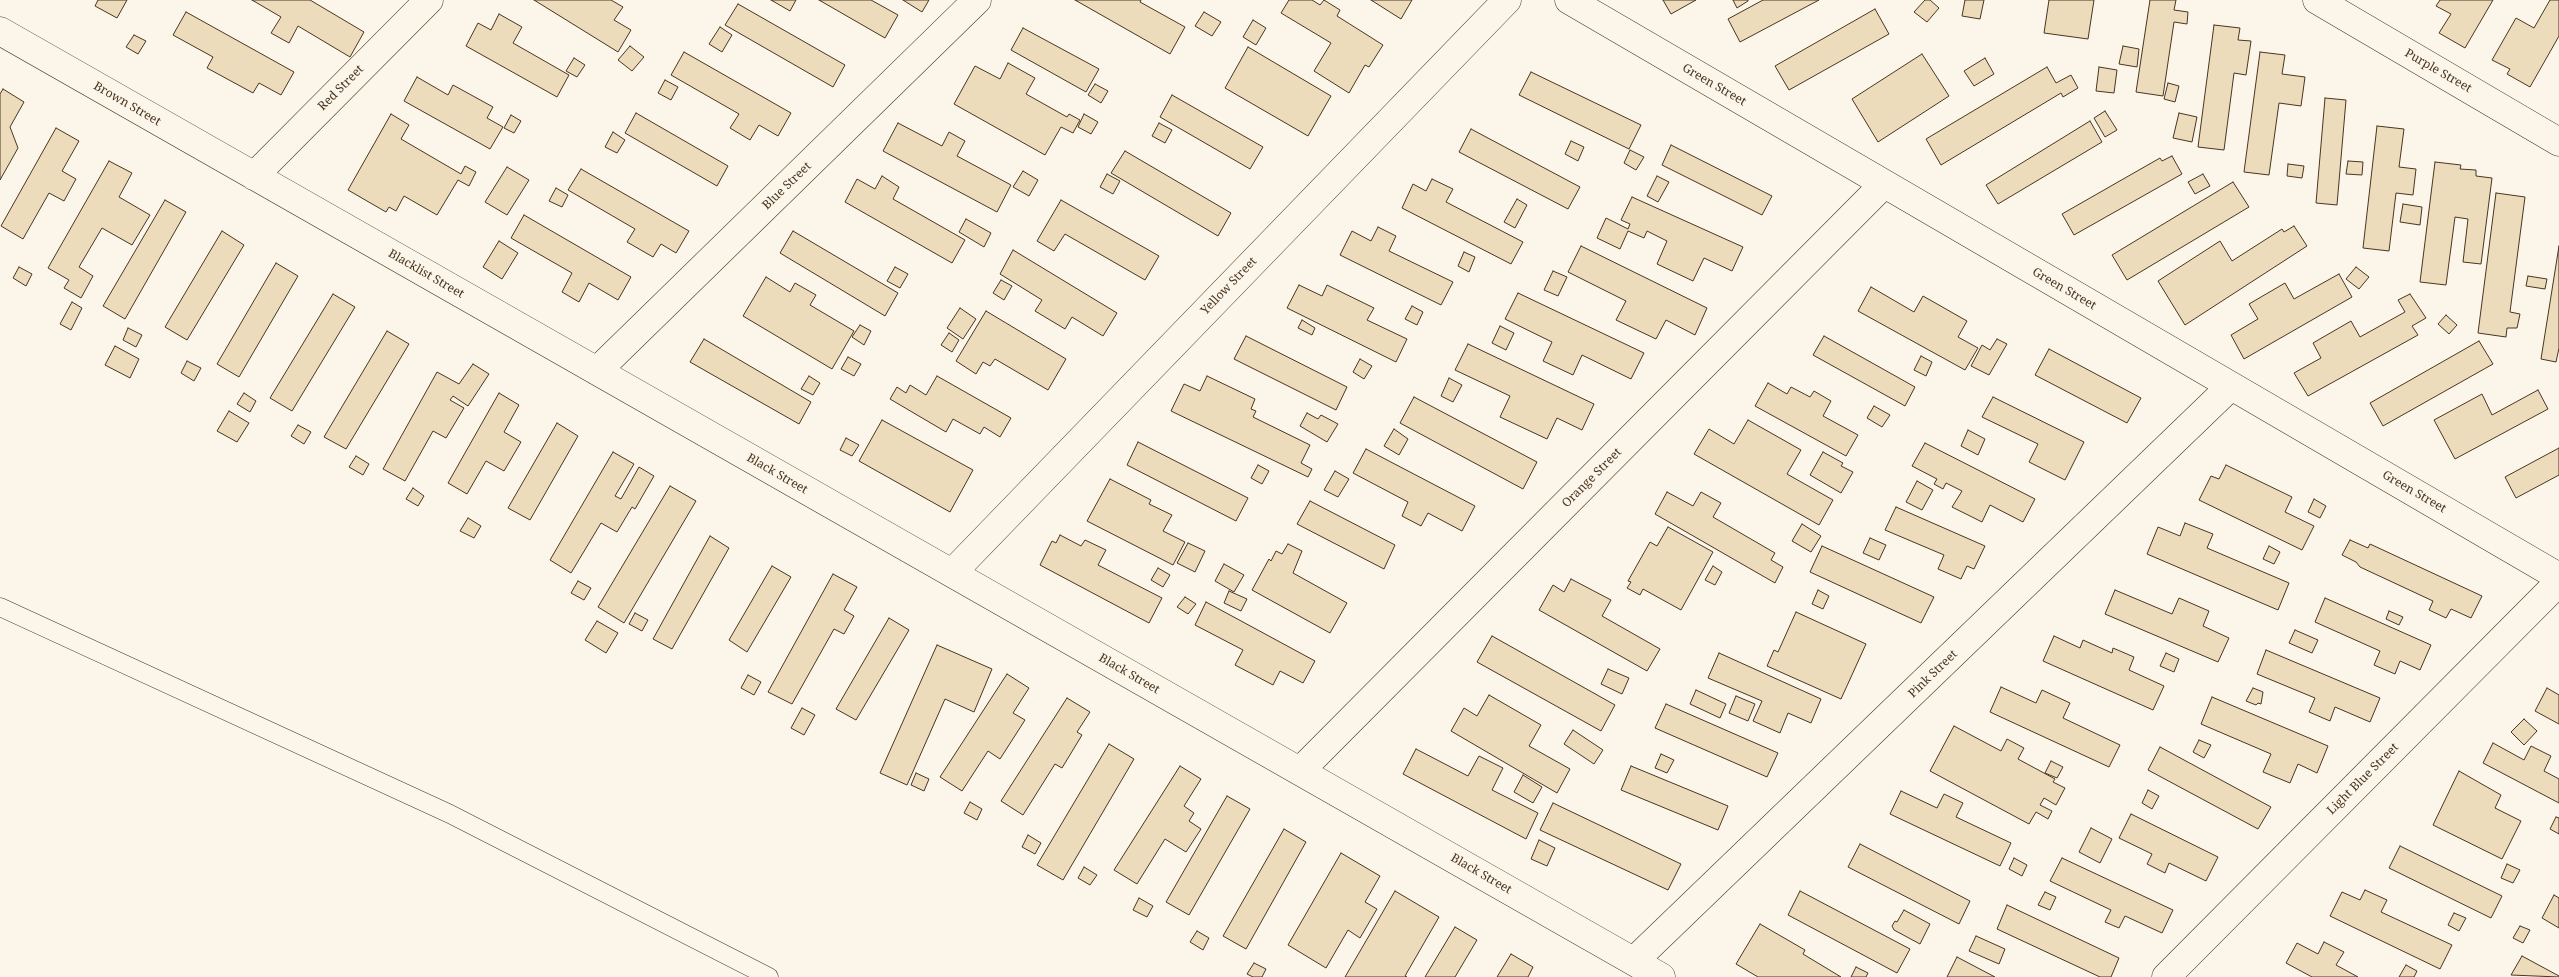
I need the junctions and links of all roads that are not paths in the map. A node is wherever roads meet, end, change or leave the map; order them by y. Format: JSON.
{"nodes":[{"id":1,"x":429,"y":0,"type":"edge"},
{"id":2,"x":977,"y":0,"type":"edge"},
{"id":3,"x":1507,"y":0,"type":"edge"},
{"id":4,"x":1569,"y":0,"type":"edge"},
{"id":5,"x":2316,"y":0,"type":"edge"},
{"id":6,"x":0,"y":31,"type":"edge"},
{"id":7,"x":2559,"y":142,"type":"edge"},
{"id":8,"x":254,"y":176,"type":"junction"},
{"id":9,"x":1884,"y":184,"type":"junction"},
{"id":10,"x":597,"y":371,"type":"junction"},
{"id":11,"x":2231,"y":386,"type":"junction"},
{"id":12,"x":952,"y":573,"type":"junction"},
{"id":13,"x":2559,"y":577,"type":"edge"},
{"id":14,"x":2559,"y":582,"type":"edge"},
{"id":15,"x":0,"y":607,"type":"edge"},
{"id":16,"x":1300,"y":771,"type":"junction"},
{"id":17,"x":1634,"y":962,"type":"junction"},
{"id":18,"x":769,"y":977,"type":"edge"},
{"id":19,"x":1661,"y":977,"type":"edge"},
{"id":20,"x":2166,"y":977,"type":"edge"}],
"edges":[{"from":1,"to":8,"type":"street","name":"Red Street"},
{"from":2,"to":10,"type":"street","name":"Blue Street"},
{"from":3,"to":12,"type":"street","name":"Yellow Street"},
{"from":4,"to":9,"type":"street","name":"Green Street"},
{"from":5,"to":7,"type":"street","name":"Purple Street"},
{"from":6,"to":8,"type":"street","name":"Brown Street"},
{"from":8,"to":10,"type":"street","name":"Blacklist Street"},
{"from":9,"to":11,"type":"street","name":"Green Street"},
{"from":9,"to":16,"type":"street","name":"Orange Street"},
{"from":10,"to":12,"type":"street","name":"Black Street"},
{"from":11,"to":13,"type":"street","name":"Green Street"},
{"from":11,"to":17,"type":"street","name":"Pink Street"},
{"from":12,"to":16,"type":"street","name":"Black Street"},
{"from":14,"to":20,"type":"street","name":"Light Blue Street"},
{"from":15,"to":18,"type":"lane"},
{"from":16,"to":17,"type":"street","name":"Black Street"},
{"from":17,"to":19,"type":"street","name":"Black Street"}]}
